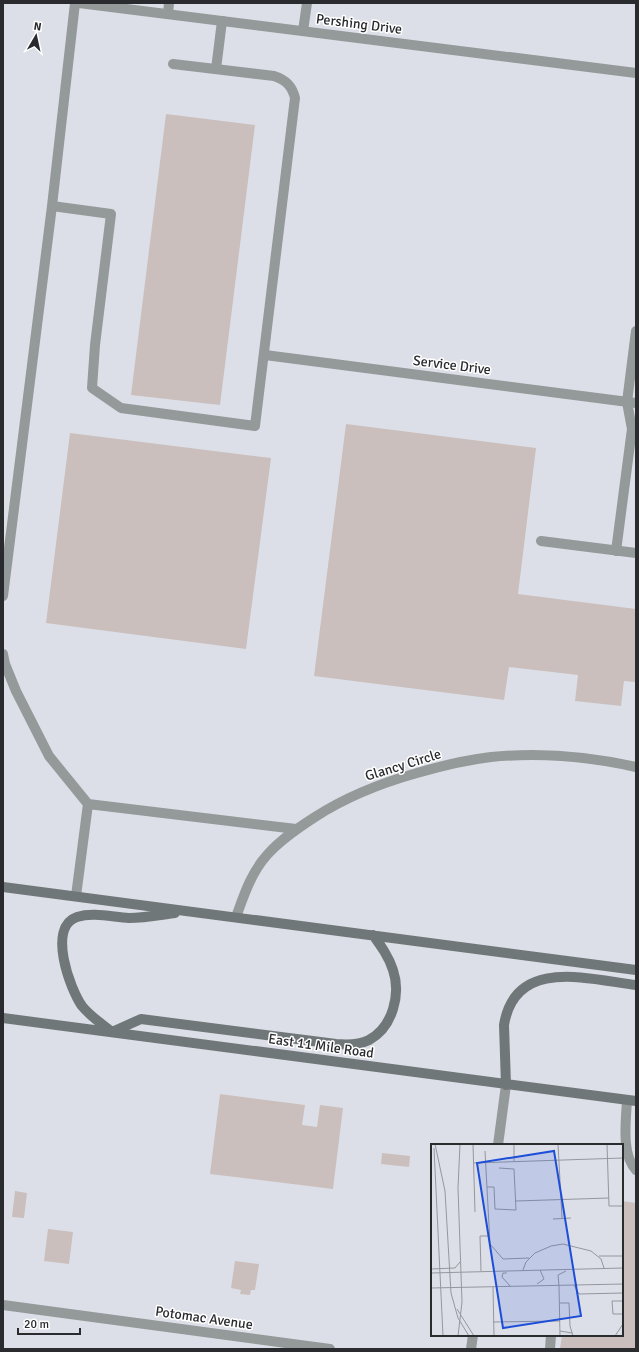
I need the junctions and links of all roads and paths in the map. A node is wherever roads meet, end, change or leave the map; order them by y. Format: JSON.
{"nodes":[{"id":1,"x":74,"y":3,"type":"edge"},
{"id":2,"x":79,"y":3,"type":"edge"},
{"id":3,"x":169,"y":3,"type":"edge"},
{"id":4,"x":307,"y":3,"type":"edge"},
{"id":5,"x":168,"y":14,"type":"junction"},
{"id":6,"x":222,"y":20,"type":"junction"},
{"id":7,"x":303,"y":31,"type":"junction"},
{"id":8,"x":173,"y":64,"type":"dead end"},
{"id":9,"x":216,"y":69,"type":"junction"},
{"id":10,"x":636,"y":73,"type":"edge"},
{"id":11,"x":52,"y":206,"type":"junction"},
{"id":12,"x":636,"y":331,"type":"edge"},
{"id":13,"x":265,"y":356,"type":"junction"},
{"id":14,"x":632,"y":402,"type":"edge"},
{"id":15,"x":541,"y":542,"type":"dead end"},
{"id":16,"x":616,"y":551,"type":"junction"},
{"id":17,"x":636,"y":554,"type":"edge"},
{"id":18,"x":3,"y":596,"type":"edge"},
{"id":19,"x":3,"y":654,"type":"edge"},
{"id":20,"x":636,"y":767,"type":"edge"},
{"id":21,"x":88,"y":804,"type":"junction"},
{"id":22,"x":296,"y":829,"type":"junction"},
{"id":23,"x":3,"y":887,"type":"edge"},
{"id":24,"x":76,"y":896,"type":"junction"},
{"id":25,"x":190,"y":911,"type":"junction"},
{"id":26,"x":236,"y":917,"type":"junction"},
{"id":27,"x":373,"y":936,"type":"junction"},
{"id":28,"x":636,"y":970,"type":"edge"},
{"id":29,"x":636,"y":985,"type":"edge"},
{"id":30,"x":3,"y":1018,"type":"edge"},
{"id":31,"x":112,"y":1032,"type":"junction"},
{"id":32,"x":506,"y":1085,"type":"junction"},
{"id":33,"x":631,"y":1101,"type":"edge"},
{"id":34,"x":498,"y":1144,"type":"edge"},
{"id":35,"x":636,"y":1170,"type":"edge"},
{"id":36,"x":3,"y":1305,"type":"edge"},
{"id":37,"x":472,"y":1336,"type":"edge"},
{"id":38,"x":551,"y":1336,"type":"edge"},
{"id":39,"x":330,"y":1349,"type":"edge"},
{"id":40,"x":471,"y":1349,"type":"edge"},
{"id":41,"x":550,"y":1349,"type":"edge"}],
"edges":[{"from":1,"to":11,"type":"street"},
{"from":2,"to":5,"type":"street","name":"Pershing Drive"},
{"from":3,"to":5,"type":"street"},
{"from":4,"to":7,"type":"street"},
{"from":5,"to":6,"type":"street","name":"Pershing Drive"},
{"from":6,"to":7,"type":"street","name":"Pershing Drive"},
{"from":6,"to":9,"type":"street"},
{"from":7,"to":10,"type":"street","name":"Pershing Drive"},
{"from":8,"to":9,"type":"street"},
{"from":9,"to":13,"type":"street"},
{"from":11,"to":13,"type":"street"},
{"from":11,"to":18,"type":"street"},
{"from":12,"to":14,"type":"street"},
{"from":13,"to":14,"type":"street","name":"Service Drive"},
{"from":14,"to":16,"type":"street"},
{"from":15,"to":16,"type":"street"},
{"from":16,"to":17,"type":"street"},
{"from":19,"to":21,"type":"street"},
{"from":20,"to":22,"type":"street","name":"Glancy Circle"},
{"from":21,"to":22,"type":"street"},
{"from":21,"to":24,"type":"street"},
{"from":22,"to":26,"type":"street","name":"Glancy Circle"},
{"from":23,"to":24,"type":"main road"},
{"from":24,"to":25,"type":"main road"},
{"from":25,"to":26,"type":"main road"},
{"from":25,"to":31,"type":"main road"},
{"from":26,"to":27,"type":"main road"},
{"from":27,"to":28,"type":"main road"},
{"from":27,"to":31,"type":"main road"},
{"from":29,"to":32,"type":"main road"},
{"from":30,"to":31,"type":"main road","name":"East 11 Mile Road"},
{"from":31,"to":32,"type":"main road","name":"East 11 Mile Road"},
{"from":32,"to":33,"type":"main road","name":"East 11 Mile Road"},
{"from":32,"to":34,"type":"street"},
{"from":33,"to":35,"type":"street"},
{"from":36,"to":39,"type":"street","name":"Potomac Avenue"},
{"from":37,"to":40,"type":"street"},
{"from":38,"to":41,"type":"street"}]}
